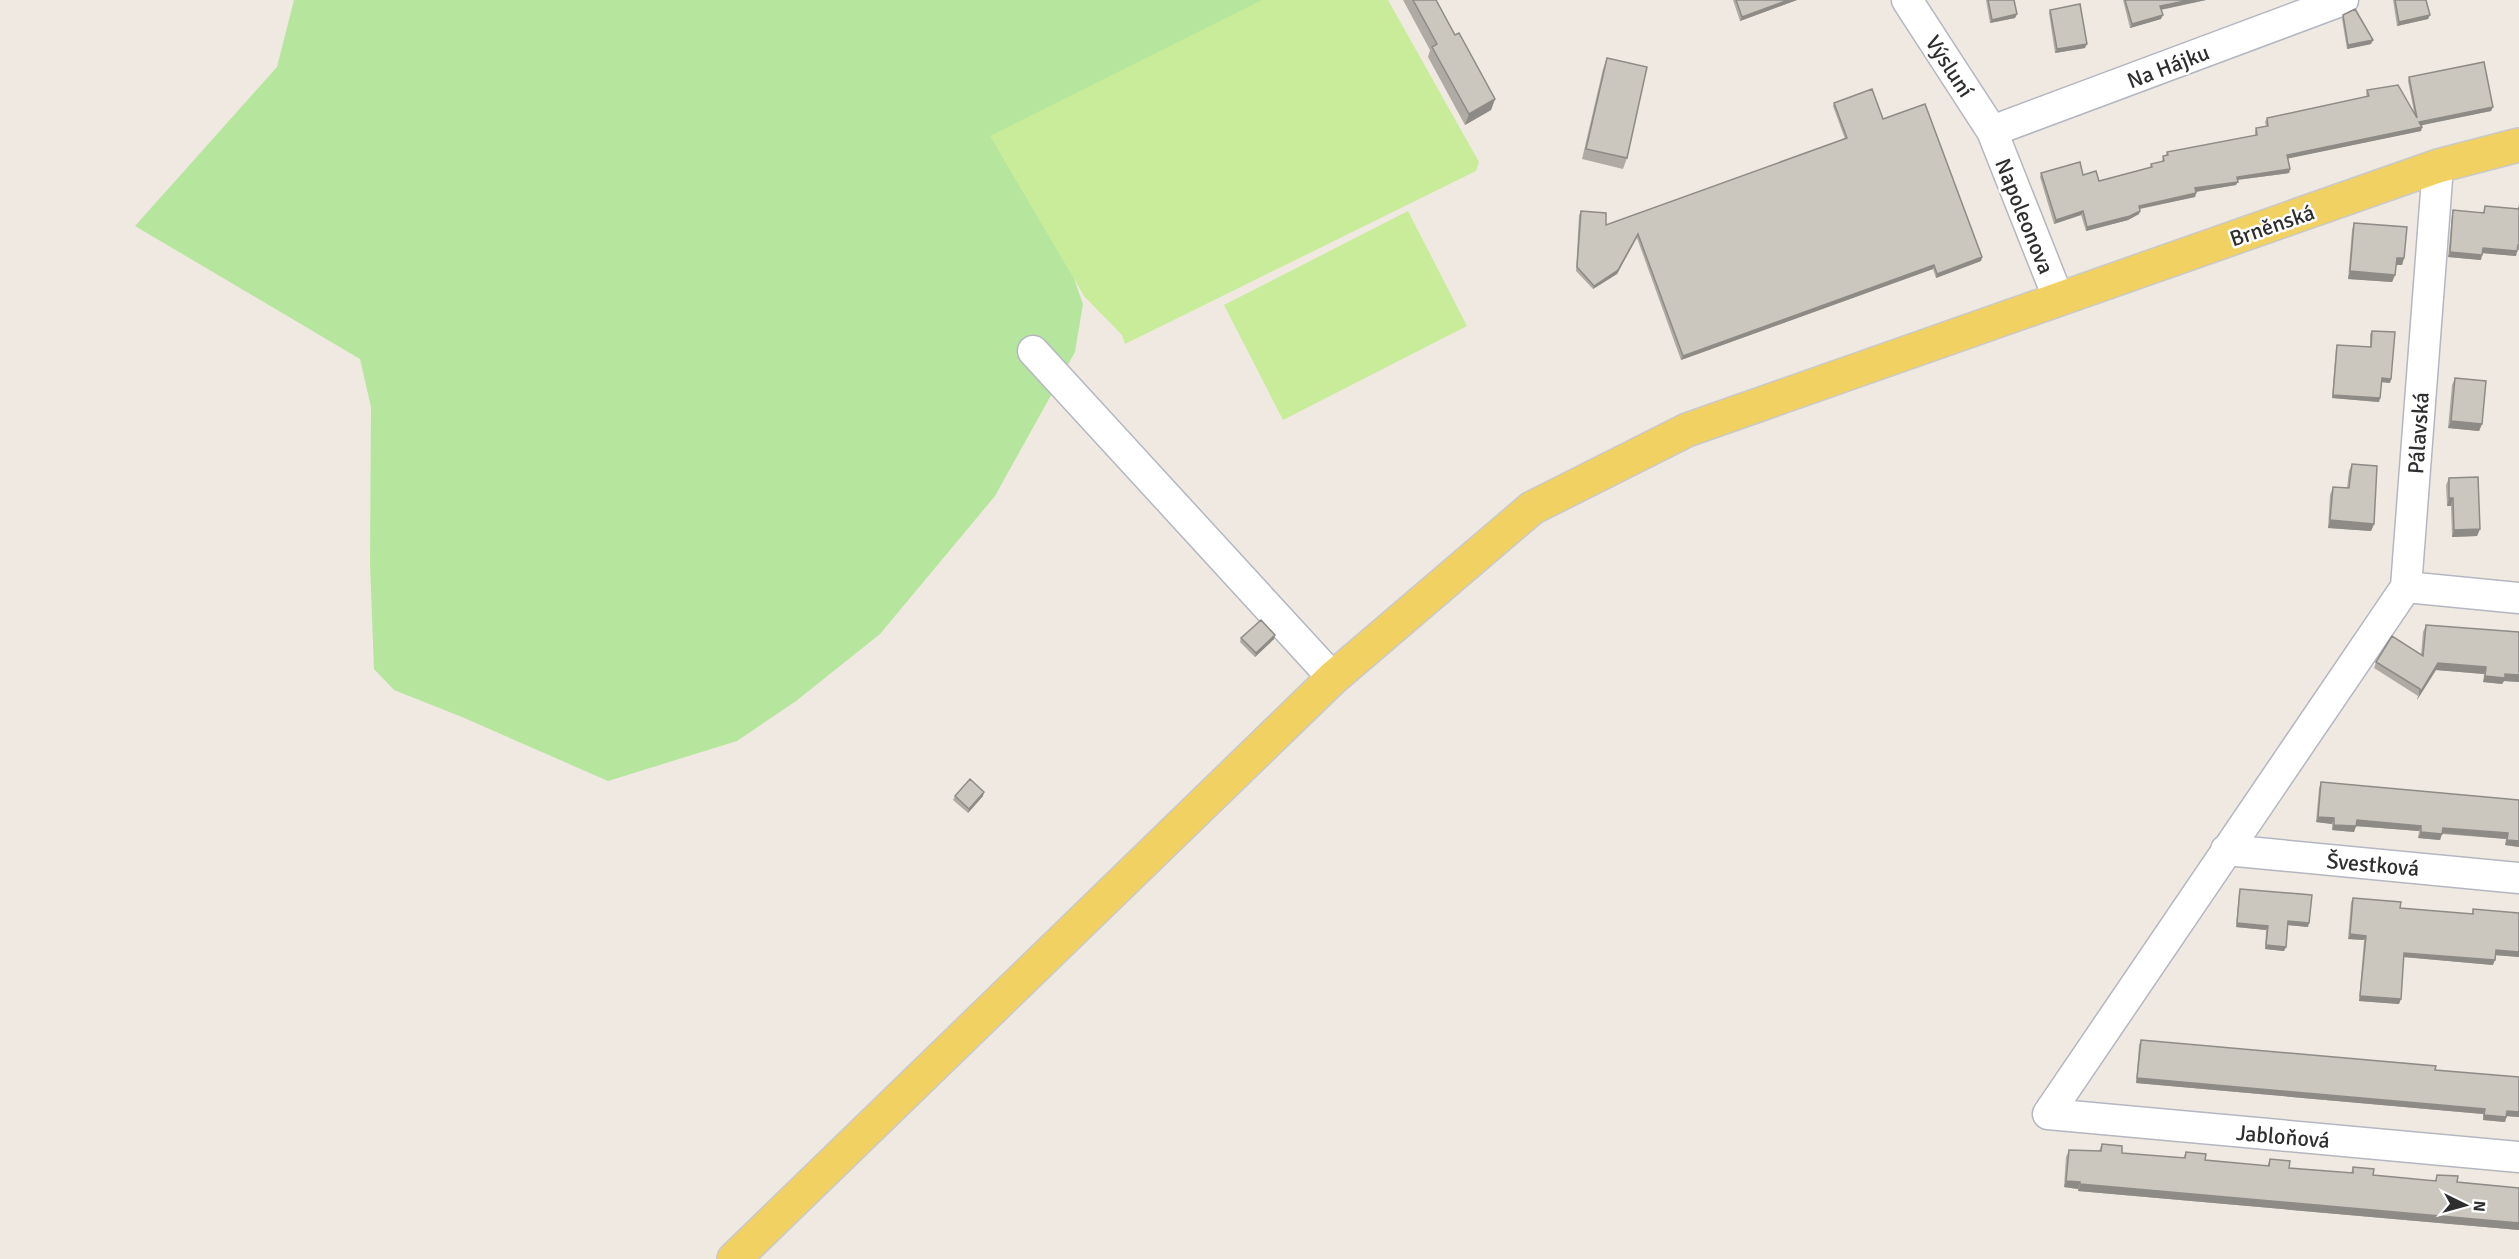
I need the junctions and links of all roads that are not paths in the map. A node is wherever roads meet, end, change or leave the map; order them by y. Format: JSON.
{"nodes":[{"id":1,"x":1907,"y":0,"type":"edge"},
{"id":2,"x":2343,"y":0,"type":"edge"},
{"id":3,"x":1992,"y":131,"type":"junction"},
{"id":4,"x":2519,"y":145,"type":"edge"},
{"id":5,"x":2438,"y":166,"type":"junction"},
{"id":6,"x":2059,"y":300,"type":"junction"},
{"id":7,"x":1033,"y":351,"type":"dead end"},
{"id":8,"x":2406,"y":587,"type":"junction"},
{"id":9,"x":2519,"y":598,"type":"edge"},
{"id":10,"x":1334,"y":678,"type":"junction"},
{"id":11,"x":2226,"y":850,"type":"junction"},
{"id":12,"x":2519,"y":878,"type":"edge"},
{"id":13,"x":2519,"y":1157,"type":"edge"},
{"id":14,"x":734,"y":1259,"type":"edge"}],
"edges":[{"from":1,"to":3,"type":"street","name":"Výsluní"},
{"from":2,"to":3,"type":"street","name":"Na Hájku"},
{"from":3,"to":6,"type":"street","name":"Napoleonova"},
{"from":4,"to":5,"type":"main road","name":"Brněnská"},
{"from":5,"to":6,"type":"main road","name":"Brněnská"},
{"from":5,"to":8,"type":"street","name":"Pálavská"},
{"from":6,"to":10,"type":"main road","name":"Brněnská"},
{"from":7,"to":10,"type":"street"},
{"from":8,"to":9,"type":"street"},
{"from":8,"to":11,"type":"street"},
{"from":10,"to":14,"type":"main road","name":"Brněnská"},
{"from":11,"to":12,"type":"street","name":"Švestková"},
{"from":11,"to":13,"type":"street","name":"Jabloňová"}]}
